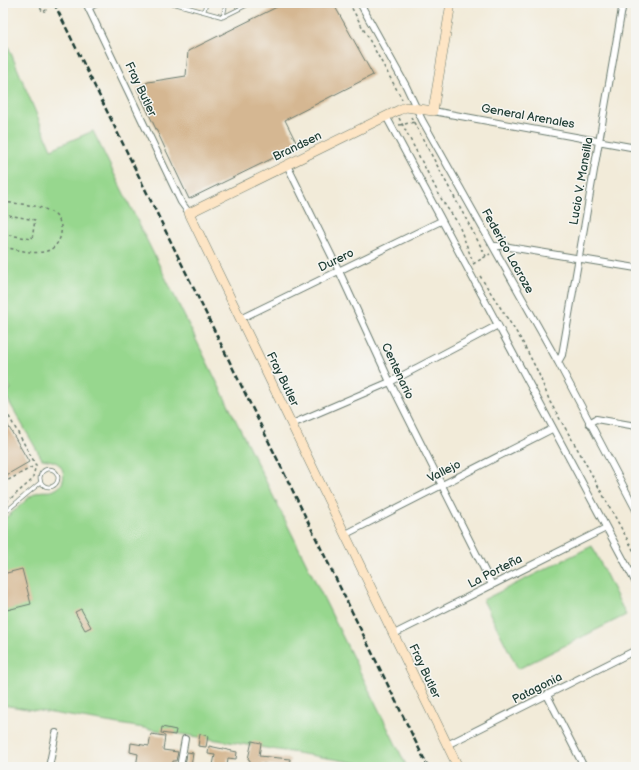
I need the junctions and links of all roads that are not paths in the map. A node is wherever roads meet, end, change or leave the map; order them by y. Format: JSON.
{"nodes":[{"id":1,"x":101,"y":3,"type":"edge"},
{"id":2,"x":172,"y":3,"type":"edge"},
{"id":3,"x":206,"y":3,"type":"edge"},
{"id":4,"x":226,"y":3,"type":"edge"},
{"id":5,"x":251,"y":3,"type":"edge"},
{"id":6,"x":360,"y":3,"type":"edge"},
{"id":7,"x":451,"y":3,"type":"edge"},
{"id":8,"x":623,"y":3,"type":"edge"},
{"id":9,"x":181,"y":4,"type":"edge"},
{"id":10,"x":245,"y":4,"type":"edge"},
{"id":11,"x":88,"y":6,"type":"edge"},
{"id":12,"x":204,"y":12,"type":"junction"},
{"id":13,"x":222,"y":17,"type":"junction"},
{"id":14,"x":416,"y":108,"type":"junction"},
{"id":15,"x":433,"y":111,"type":"junction"},
{"id":16,"x":386,"y":116,"type":"junction"},
{"id":17,"x":599,"y":142,"type":"junction"},
{"id":18,"x":636,"y":148,"type":"edge"},
{"id":19,"x":287,"y":165,"type":"junction"},
{"id":20,"x":190,"y":212,"type":"junction"},
{"id":21,"x":441,"y":221,"type":"junction"},
{"id":22,"x":494,"y":249,"type":"junction"},
{"id":23,"x":578,"y":258,"type":"junction"},
{"id":24,"x":636,"y":268,"type":"edge"},
{"id":25,"x":339,"y":271,"type":"junction"},
{"id":26,"x":240,"y":319,"type":"junction"},
{"id":27,"x":498,"y":325,"type":"junction"},
{"id":28,"x":558,"y":362,"type":"junction"},
{"id":29,"x":390,"y":382,"type":"junction"},
{"id":30,"x":589,"y":423,"type":"junction"},
{"id":31,"x":292,"y":424,"type":"junction"},
{"id":32,"x":636,"y":426,"type":"edge"},
{"id":33,"x":552,"y":429,"type":"junction"},
{"id":34,"x":41,"y":482,"type":"junction"},
{"id":35,"x":442,"y":485,"type":"junction"},
{"id":36,"x":636,"y":510,"type":"edge"},
{"id":37,"x":3,"y":514,"type":"edge"},
{"id":38,"x":606,"y":528,"type":"junction"},
{"id":39,"x":346,"y":534,"type":"junction"},
{"id":40,"x":636,"y":583,"type":"edge"},
{"id":41,"x":492,"y":585,"type":"junction"},
{"id":42,"x":394,"y":634,"type":"junction"},
{"id":43,"x":636,"y":650,"type":"edge"},
{"id":44,"x":547,"y":695,"type":"junction"},
{"id":45,"x":56,"y":733,"type":"dead end"},
{"id":46,"x":185,"y":739,"type":"dead end"},
{"id":47,"x":447,"y":745,"type":"junction"},
{"id":48,"x":49,"y":767,"type":"edge"},
{"id":49,"x":180,"y":767,"type":"edge"},
{"id":50,"x":458,"y":767,"type":"edge"},
{"id":51,"x":584,"y":767,"type":"edge"}],
"edges":[{"from":1,"to":11,"type":"lane"},
{"from":2,"to":9,"type":"lane"},
{"from":3,"to":12,"type":"lane"},
{"from":4,"to":13,"type":"lane"},
{"from":5,"to":10,"type":"lane"},
{"from":6,"to":14,"type":"street","name":"Federico Lacroze"},
{"from":7,"to":15,"type":"street"},
{"from":8,"to":17,"type":"street","name":"Lucio V. Mansilla"},
{"from":9,"to":12,"type":"lane"},
{"from":10,"to":13,"type":"lane"},
{"from":11,"to":20,"type":"street","name":"Fray Butler"},
{"from":12,"to":13,"type":"lane"},
{"from":14,"to":15,"type":"street","name":"General Arenales"},
{"from":14,"to":16,"type":"street","name":"Brandsen"},
{"from":14,"to":22,"type":"street","name":"Federico Lacroze"},
{"from":15,"to":17,"type":"street","name":"General Arenales"},
{"from":16,"to":19,"type":"street","name":"Brandsen"},
{"from":16,"to":21,"type":"street"},
{"from":17,"to":18,"type":"street","name":"General Arenales"},
{"from":17,"to":23,"type":"street","name":"Lucio V. Mansilla"},
{"from":19,"to":20,"type":"street","name":"Brandsen"},
{"from":19,"to":25,"type":"street","name":"Centenario"},
{"from":20,"to":26,"type":"street","name":"Fray Butler"},
{"from":21,"to":25,"type":"street","name":"Durero"},
{"from":21,"to":27,"type":"street"},
{"from":22,"to":23,"type":"street"},
{"from":22,"to":28,"type":"street","name":"Federico Lacroze"},
{"from":23,"to":24,"type":"street"},
{"from":23,"to":28,"type":"street","name":"Lucio V. Mansilla"},
{"from":25,"to":26,"type":"street","name":"Durero"},
{"from":25,"to":29,"type":"street","name":"Centenario"},
{"from":26,"to":31,"type":"street","name":"Fray Butler"},
{"from":27,"to":29,"type":"street"},
{"from":27,"to":33,"type":"street"},
{"from":28,"to":30,"type":"street","name":"Federico Lacroze"},
{"from":29,"to":31,"type":"street"},
{"from":29,"to":35,"type":"street","name":"Centenario"},
{"from":30,"to":32,"type":"street"},
{"from":30,"to":36,"type":"street","name":"Federico Lacroze"},
{"from":31,"to":39,"type":"street","name":"Fray Butler"},
{"from":33,"to":35,"type":"street","name":"Vallejo"},
{"from":33,"to":38,"type":"street"},
{"from":34,"to":34,"type":"lane"},
{"from":34,"to":37,"type":"lane"},
{"from":35,"to":39,"type":"street","name":"Vallejo"},
{"from":35,"to":41,"type":"street","name":"Centenario"},
{"from":38,"to":40,"type":"street"},
{"from":38,"to":41,"type":"street","name":"La Porteña"},
{"from":39,"to":42,"type":"street","name":"Fray Butler"},
{"from":41,"to":42,"type":"street","name":"La Porteña"},
{"from":42,"to":47,"type":"street","name":"Fray Butler"},
{"from":43,"to":44,"type":"street","name":"Patagonia"},
{"from":44,"to":47,"type":"street","name":"Patagonia"},
{"from":44,"to":51,"type":"street"},
{"from":45,"to":48,"type":"street"},
{"from":46,"to":49,"type":"street"},
{"from":47,"to":50,"type":"street","name":"Fray Butler"}]}
